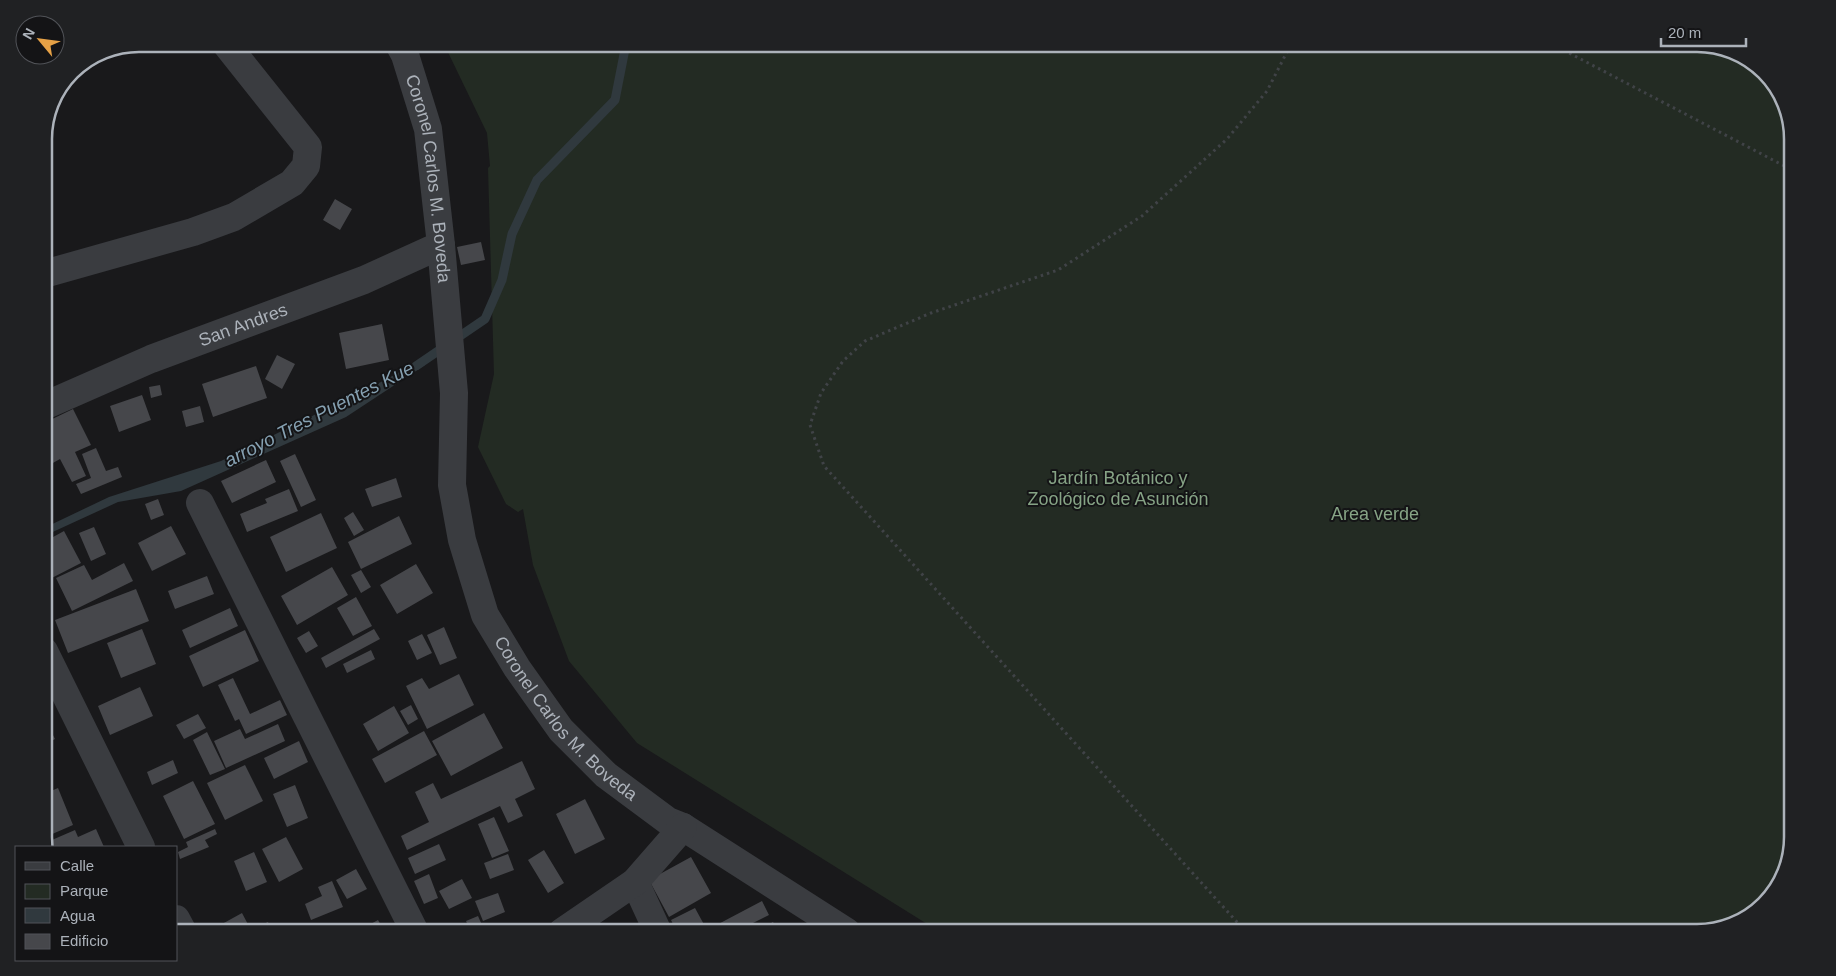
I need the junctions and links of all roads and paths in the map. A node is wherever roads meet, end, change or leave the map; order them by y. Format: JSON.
{"nodes":[{"id":1,"x":232,"y":52,"type":"edge"},
{"id":2,"x":403,"y":52,"type":"edge"},
{"id":3,"x":1287,"y":52,"type":"edge"},
{"id":4,"x":1567,"y":52,"type":"edge"},
{"id":5,"x":1783,"y":165,"type":"edge"},
{"id":6,"x":441,"y":245,"type":"junction"},
{"id":7,"x":53,"y":271,"type":"edge"},
{"id":8,"x":53,"y":402,"type":"edge"},
{"id":9,"x":200,"y":503,"type":"dead end"},
{"id":10,"x":53,"y":669,"type":"edge"},
{"id":11,"x":683,"y":827,"type":"junction"},
{"id":12,"x":141,"y":846,"type":"edge"},
{"id":13,"x":635,"y":882,"type":"junction"},
{"id":14,"x":411,"y":924,"type":"edge"},
{"id":15,"x":574,"y":924,"type":"edge"},
{"id":16,"x":654,"y":924,"type":"edge"},
{"id":17,"x":835,"y":924,"type":"edge"},
{"id":18,"x":1239,"y":924,"type":"edge"}],
"edges":[{"from":1,"to":7,"type":"street"},
{"from":2,"to":6,"type":"street","name":"Coronel Carlos M. Boveda"},
{"from":3,"to":18,"type":"path"},
{"from":4,"to":5,"type":"path"},
{"from":6,"to":8,"type":"street","name":"San Andres"},
{"from":6,"to":11,"type":"street","name":"Coronel Carlos M. Boveda"},
{"from":9,"to":14,"type":"street"},
{"from":10,"to":12,"type":"street"},
{"from":11,"to":13,"type":"street"},
{"from":11,"to":17,"type":"street","name":"Coronel Carlos M. Boveda"},
{"from":13,"to":15,"type":"street"},
{"from":13,"to":16,"type":"street"}]}
